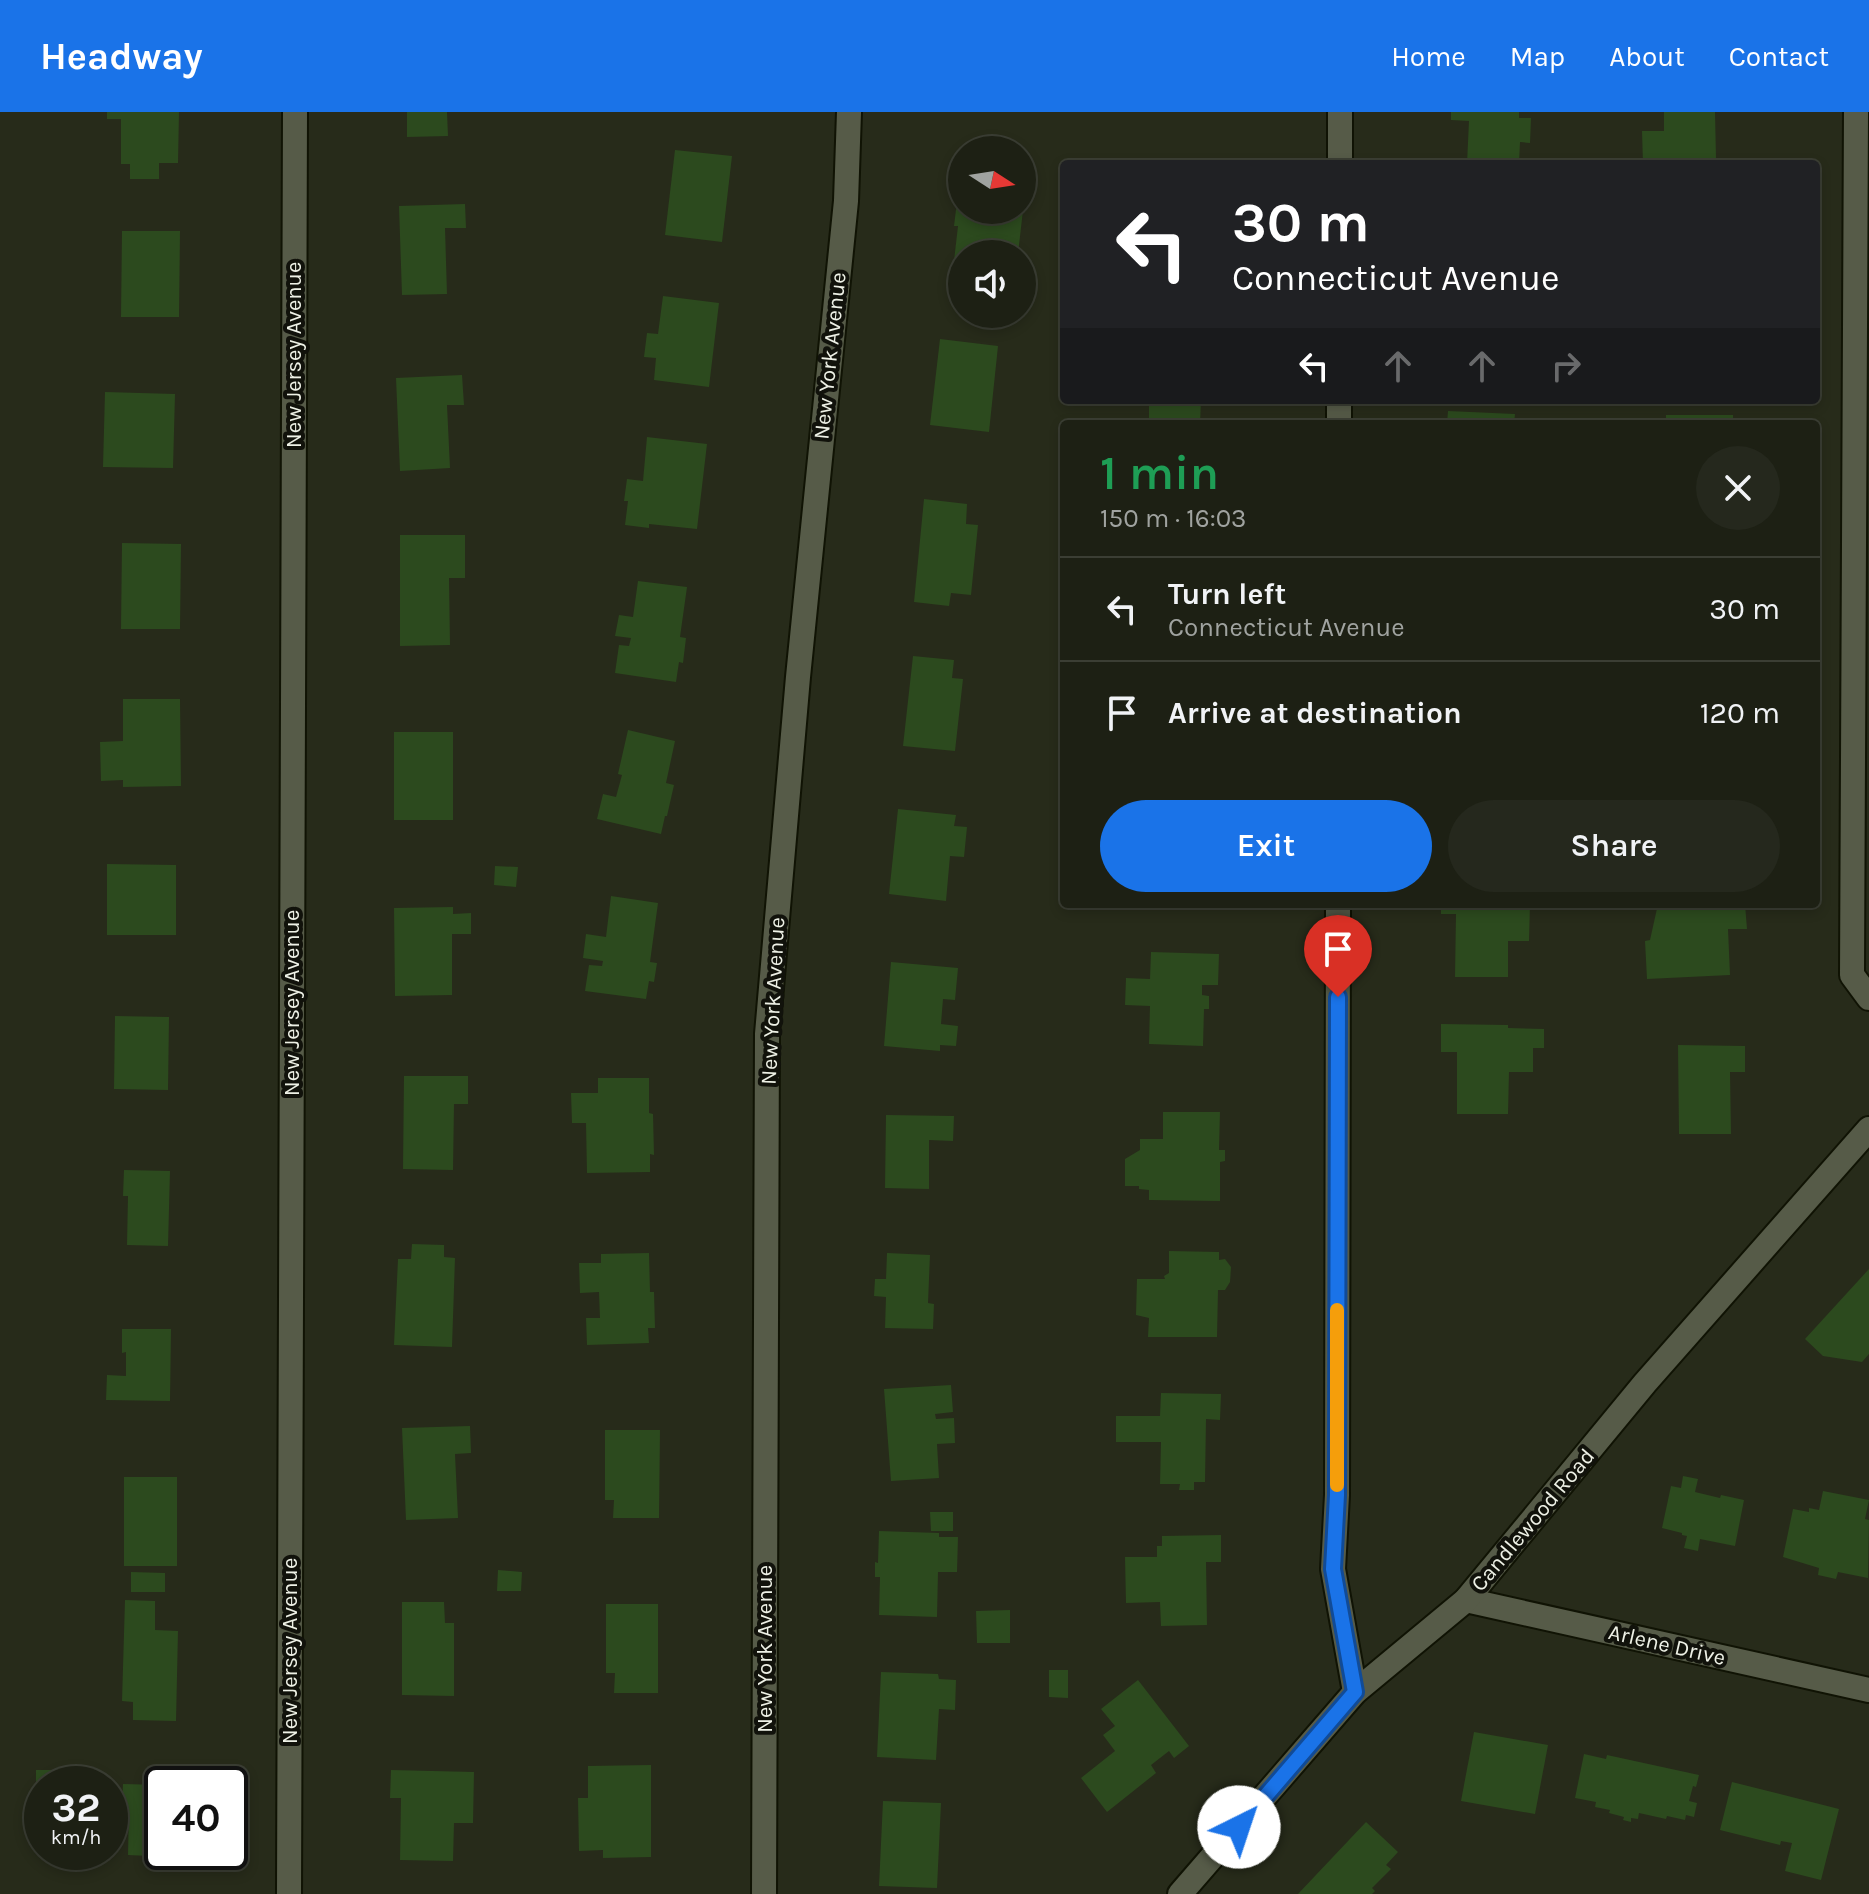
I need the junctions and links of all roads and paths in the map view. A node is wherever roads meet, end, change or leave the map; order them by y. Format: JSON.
{"nodes":[{"id":1,"x":295,"y":112,"type":"edge"},
{"id":2,"x":849,"y":112,"type":"edge"},
{"id":3,"x":1340,"y":112,"type":"edge"},
{"id":4,"x":1856,"y":112,"type":"edge"},
{"id":5,"x":1340,"y":160,"type":"edge"},
{"id":6,"x":1338,"y":908,"type":"edge"},
{"id":7,"x":1869,"y":998,"type":"edge"},
{"id":8,"x":1869,"y":1129,"type":"edge"},
{"id":9,"x":1466,"y":1600,"type":"junction"},
{"id":10,"x":1869,"y":1690,"type":"edge"},
{"id":11,"x":1355,"y":1692,"type":"junction"},
{"id":12,"x":289,"y":1894,"type":"edge"},
{"id":13,"x":764,"y":1894,"type":"edge"},
{"id":14,"x":1180,"y":1894,"type":"edge"}],
"edges":[{"from":1,"to":12,"type":"street","name":"New Jersey Avenue"},
{"from":2,"to":13,"type":"street","name":"New York Avenue"},
{"from":3,"to":5,"type":"street"},
{"from":4,"to":7,"type":"street"},
{"from":6,"to":11,"type":"street"},
{"from":8,"to":9,"type":"street","name":"Candlewood Road"},
{"from":9,"to":10,"type":"street","name":"Arlene Drive"},
{"from":9,"to":11,"type":"street","name":"Candlewood Road"},
{"from":11,"to":14,"type":"street","name":"Candlewood Road"}]}
